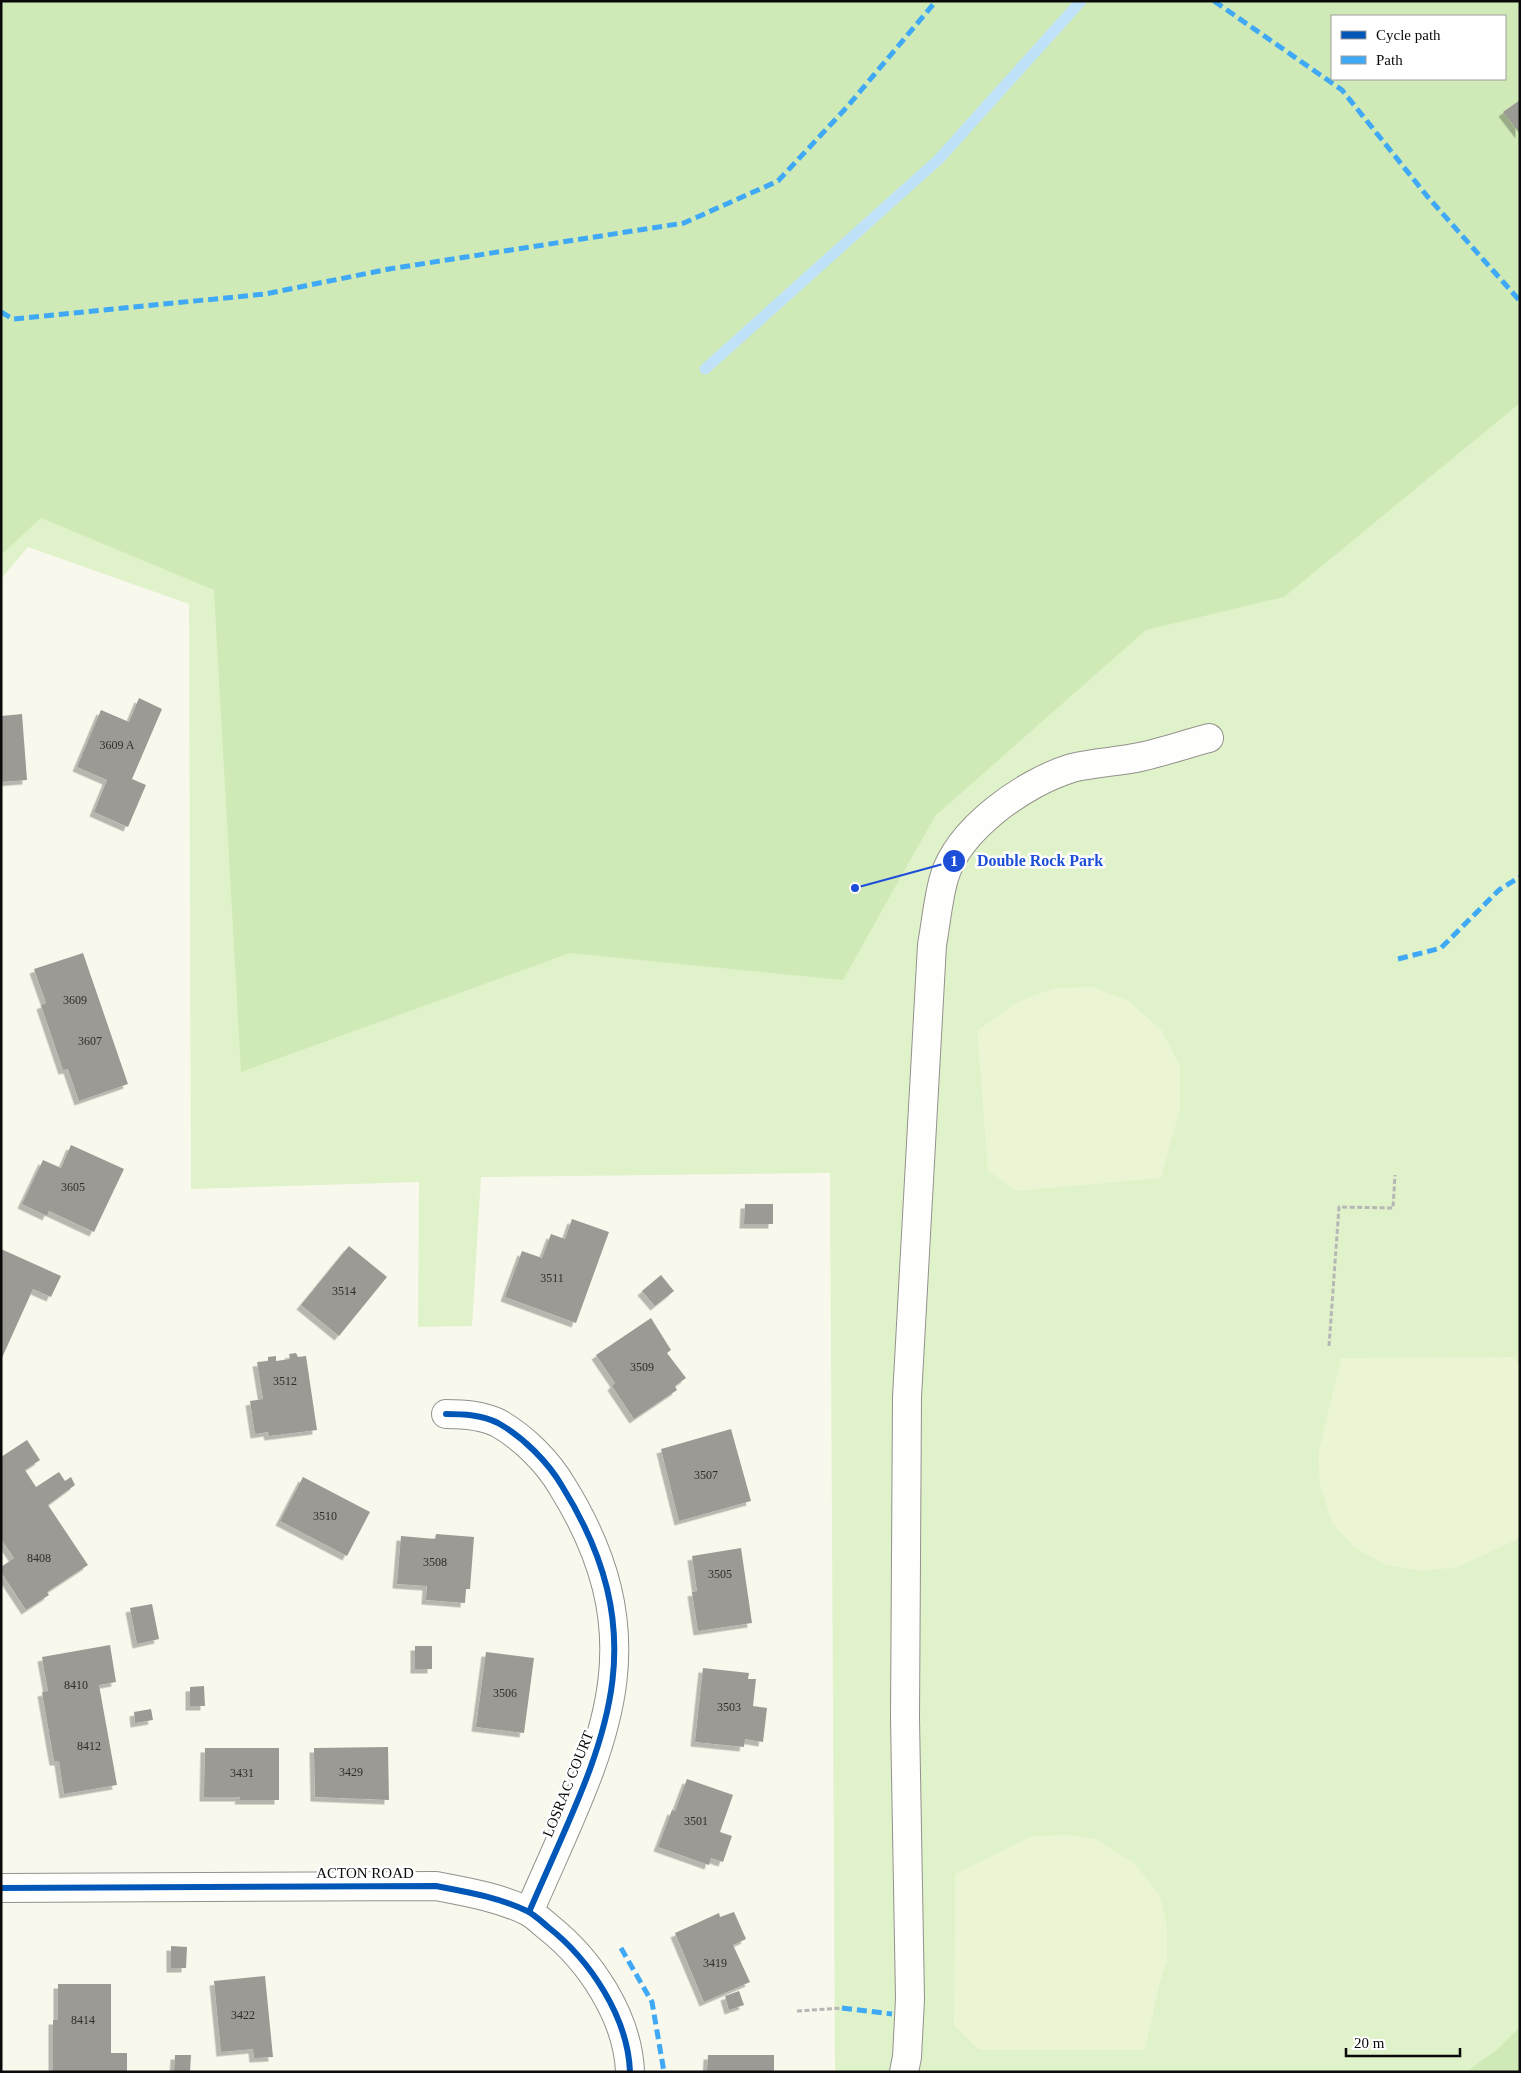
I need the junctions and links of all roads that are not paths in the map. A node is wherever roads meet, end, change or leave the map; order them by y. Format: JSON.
{"nodes":[{"id":1,"x":1209,"y":738,"type":"dead end"},
{"id":2,"x":446,"y":1414,"type":"dead end"},
{"id":3,"x":1,"y":1888,"type":"edge"},
{"id":4,"x":529,"y":1912,"type":"junction"},
{"id":5,"x":630,"y":2072,"type":"edge"},
{"id":6,"x":904,"y":2072,"type":"edge"}],
"edges":[{"from":1,"to":6,"type":"street"},
{"from":2,"to":4,"type":"street","name":"LOSRAC COURT"},
{"from":3,"to":4,"type":"street","name":"ACTON ROAD"},
{"from":4,"to":5,"type":"street","name":"ACTON ROAD"}]}
